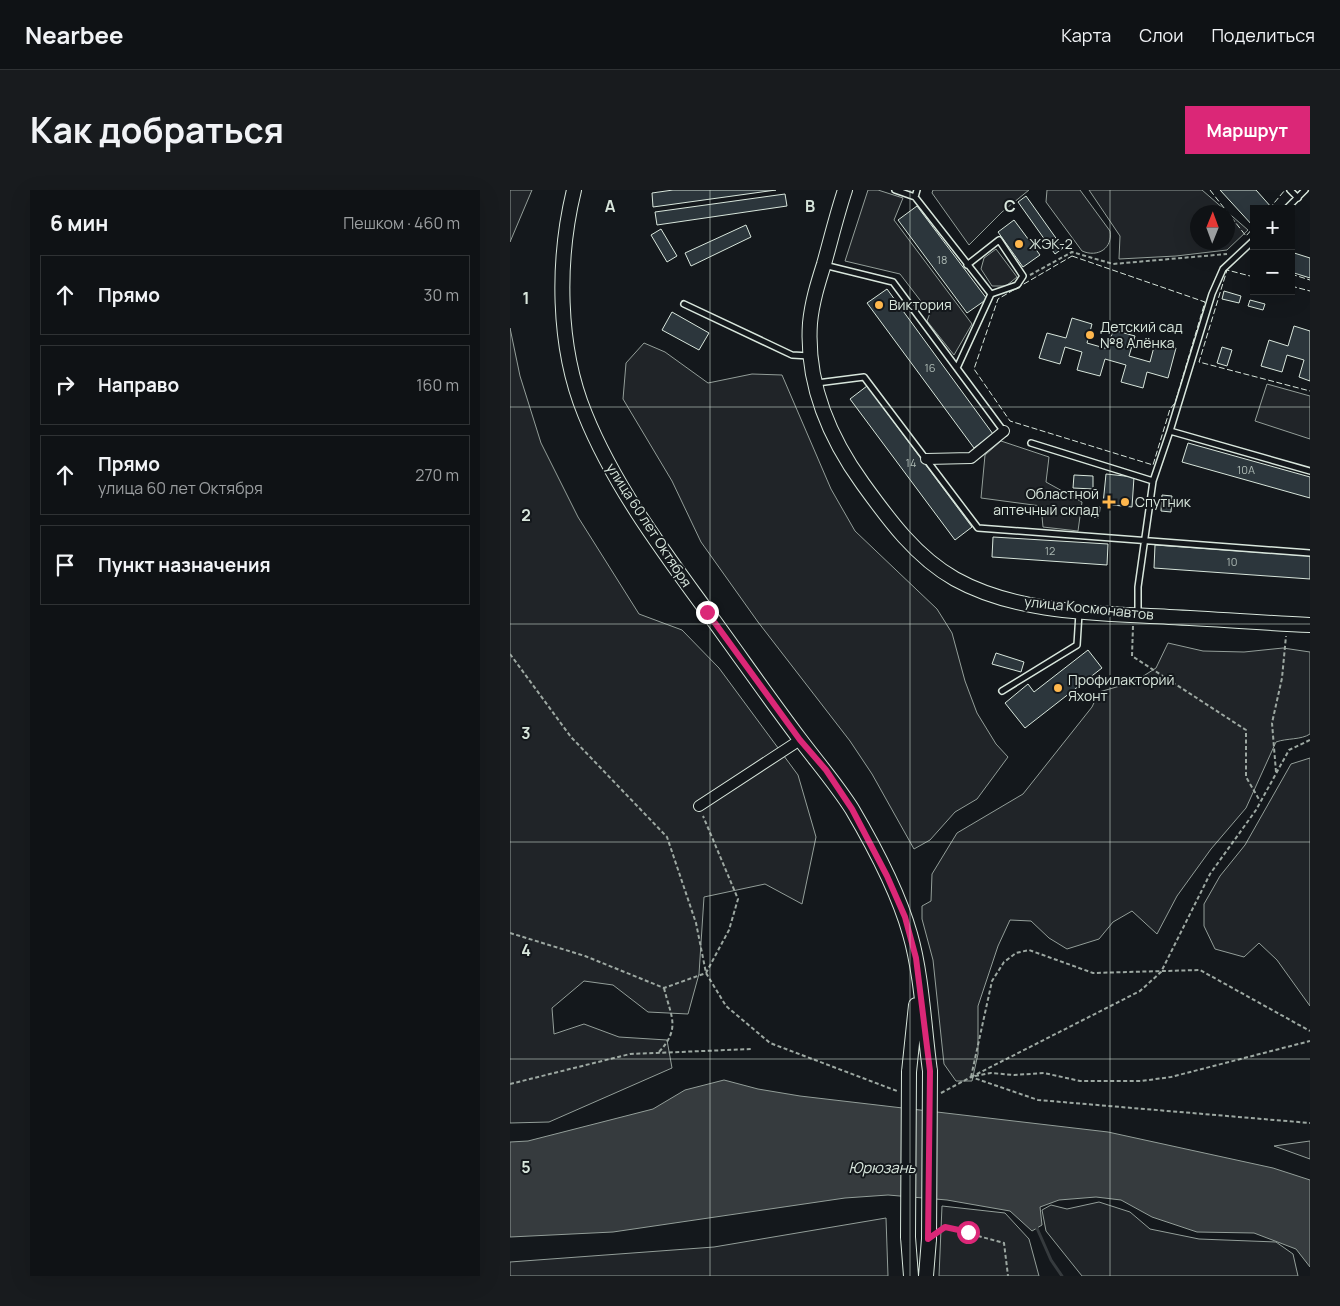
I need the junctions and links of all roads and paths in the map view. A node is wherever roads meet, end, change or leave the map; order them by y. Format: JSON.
{"nodes":[{"id":1,"x":574,"y":190,"type":"edge"},
{"id":2,"x":845,"y":190,"type":"edge"},
{"id":3,"x":895,"y":190,"type":"edge"},
{"id":4,"x":917,"y":190,"type":"edge"},
{"id":5,"x":1290,"y":190,"type":"edge"},
{"id":6,"x":1305,"y":190,"type":"edge"},
{"id":7,"x":915,"y":197,"type":"junction"},
{"id":8,"x":1298,"y":198,"type":"junction"},
{"id":9,"x":1290,"y":205,"type":"edge"},
{"id":10,"x":1250,"y":244,"type":"edge"},
{"id":11,"x":1240,"y":253,"type":"junction"},
{"id":12,"x":824,"y":265,"type":"junction"},
{"id":13,"x":967,"y":265,"type":"junction"},
{"id":14,"x":1020,"y":281,"type":"junction"},
{"id":15,"x":991,"y":294,"type":"junction"},
{"id":16,"x":684,"y":304,"type":"dead end"},
{"id":17,"x":810,"y":356,"type":"junction"},
{"id":18,"x":957,"y":368,"type":"junction"},
{"id":19,"x":814,"y":384,"type":"junction"},
{"id":20,"x":1170,"y":431,"type":"junction"},
{"id":21,"x":1006,"y":433,"type":"joint"},
{"id":22,"x":1030,"y":443,"type":"dead end"},
{"id":23,"x":926,"y":460,"type":"junction"},
{"id":24,"x":1310,"y":471,"type":"edge"},
{"id":25,"x":1153,"y":481,"type":"junction"},
{"id":26,"x":1144,"y":542,"type":"junction"},
{"id":27,"x":1310,"y":553,"type":"edge"},
{"id":28,"x":1079,"y":610,"type":"junction"},
{"id":29,"x":1138,"y":615,"type":"junction"},
{"id":30,"x":1287,"y":624,"type":"junction"},
{"id":31,"x":1310,"y":625,"type":"edge"},
{"id":32,"x":510,"y":654,"type":"edge"},
{"id":33,"x":1002,"y":692,"type":"dead end"},
{"id":34,"x":800,"y":740,"type":"junction"},
{"id":35,"x":1310,"y":740,"type":"edge"},
{"id":36,"x":1276,"y":773,"type":"junction"},
{"id":37,"x":1260,"y":802,"type":"junction"},
{"id":38,"x":699,"y":806,"type":"joint"},
{"id":39,"x":510,"y":933,"type":"edge"},
{"id":40,"x":1161,"y":972,"type":"junction"},
{"id":41,"x":706,"y":973,"type":"junction"},
{"id":42,"x":918,"y":982,"type":"junction"},
{"id":43,"x":664,"y":988,"type":"junction"},
{"id":44,"x":1310,"y":1031,"type":"edge"},
{"id":45,"x":1310,"y":1041,"type":"edge"},
{"id":46,"x":752,"y":1049,"type":"dead end"},
{"id":47,"x":659,"y":1052,"type":"junction"},
{"id":48,"x":971,"y":1077,"type":"junction"},
{"id":49,"x":510,"y":1084,"type":"edge"},
{"id":50,"x":900,"y":1091,"type":"dead end"},
{"id":51,"x":935,"y":1093,"type":"dead end"},
{"id":52,"x":1310,"y":1123,"type":"edge"},
{"id":53,"x":928,"y":1239,"type":"junction"},
{"id":54,"x":911,"y":1276,"type":"edge"},
{"id":55,"x":926,"y":1276,"type":"edge"},
{"id":56,"x":1008,"y":1276,"type":"edge"}],
"edges":[{"from":1,"to":34,"type":"main road","name":"улица 60 лет Октября"},
{"from":2,"to":12,"type":"main road","name":"улица Космонавтов"},
{"from":3,"to":7,"type":"lane"},
{"from":4,"to":7,"type":"lane"},
{"from":5,"to":8,"type":"lane"},
{"from":6,"to":8,"type":"lane"},
{"from":7,"to":13,"type":"lane"},
{"from":8,"to":9,"type":"lane"},
{"from":10,"to":11,"type":"lane"},
{"from":11,"to":14,"type":"path"},
{"from":11,"to":20,"type":"lane"},
{"from":12,"to":17,"type":"main road","name":"улица Космонавтов"},
{"from":12,"to":18,"type":"lane"},
{"from":13,"to":14,"type":"lane"},
{"from":13,"to":15,"type":"lane"},
{"from":14,"to":15,"type":"lane"},
{"from":15,"to":18,"type":"lane"},
{"from":16,"to":17,"type":"lane"},
{"from":17,"to":19,"type":"main road","name":"улица Космонавтов"},
{"from":18,"to":21,"type":"lane"},
{"from":19,"to":23,"type":"lane"},
{"from":19,"to":28,"type":"main road","name":"улица Космонавтов"},
{"from":20,"to":24,"type":"lane"},
{"from":20,"to":25,"type":"lane"},
{"from":21,"to":23,"type":"street"},
{"from":22,"to":25,"type":"lane"},
{"from":23,"to":26,"type":"lane"},
{"from":25,"to":26,"type":"lane"},
{"from":26,"to":27,"type":"lane"},
{"from":26,"to":29,"type":"lane"},
{"from":28,"to":29,"type":"main road","name":"улица Космонавтов"},
{"from":28,"to":33,"type":"lane"},
{"from":29,"to":30,"type":"main road","name":"улица Космонавтов"},
{"from":29,"to":37,"type":"path"},
{"from":30,"to":31,"type":"main road","name":"улица Космонавтов"},
{"from":30,"to":36,"type":"path"},
{"from":32,"to":41,"type":"path"},
{"from":34,"to":38,"type":"street"},
{"from":34,"to":42,"type":"main road","name":"улица 60 лет Октября"},
{"from":35,"to":36,"type":"path"},
{"from":36,"to":37,"type":"path"},
{"from":37,"to":40,"type":"path"},
{"from":38,"to":41,"type":"path"},
{"from":39,"to":43,"type":"path"},
{"from":40,"to":44,"type":"path"},
{"from":40,"to":48,"type":"path"},
{"from":40,"to":48,"type":"path"},
{"from":41,"to":43,"type":"path"},
{"from":41,"to":50,"type":"path"},
{"from":42,"to":53,"type":"main road","bridge":true},
{"from":42,"to":54,"type":"main road","bridge":true},
{"from":43,"to":47,"type":"path"},
{"from":45,"to":48,"type":"path"},
{"from":46,"to":47,"type":"path"},
{"from":47,"to":49,"type":"path"},
{"from":48,"to":51,"type":"path"},
{"from":48,"to":52,"type":"path"},
{"from":53,"to":55,"type":"main road"},
{"from":53,"to":56,"type":"path"}]}
